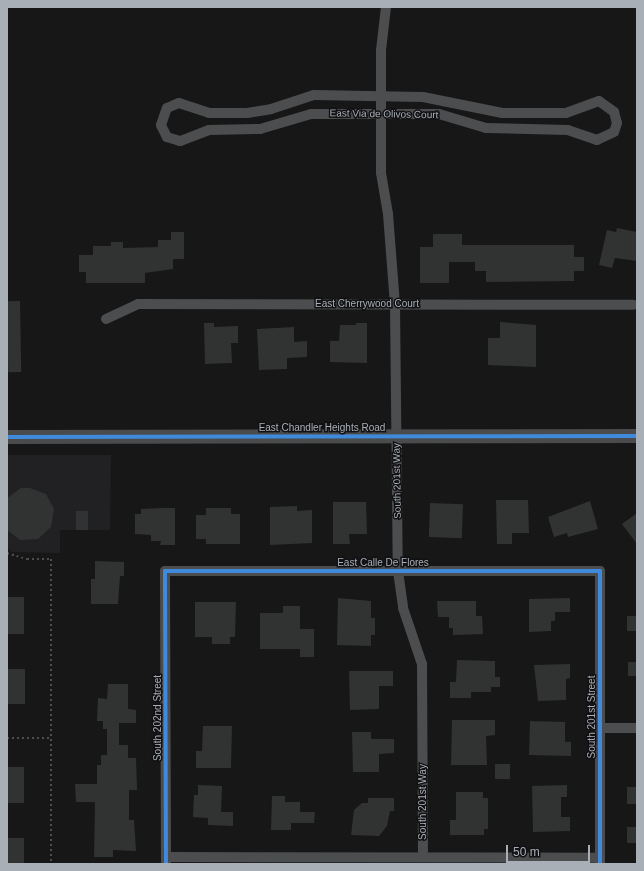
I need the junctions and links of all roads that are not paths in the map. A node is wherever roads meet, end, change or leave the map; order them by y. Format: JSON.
{"nodes":[{"id":1,"x":386,"y":7,"type":"edge"},
{"id":2,"x":381,"y":95,"type":"junction"},
{"id":3,"x":441,"y":99,"type":"junction"},
{"id":4,"x":271,"y":109,"type":"junction"},
{"id":5,"x":381,"y":113,"type":"junction"},
{"id":6,"x":546,"y":113,"type":"junction"},
{"id":7,"x":439,"y":114,"type":"junction"},
{"id":8,"x":277,"y":125,"type":"junction"},
{"id":9,"x":546,"y":130,"type":"junction"},
{"id":10,"x":395,"y":304,"type":"junction"},
{"id":11,"x":633,"y":305,"type":"dead end"},
{"id":12,"x":106,"y":319,"type":"dead end"},
{"id":13,"x":396,"y":436,"type":"junction"},
{"id":14,"x":637,"y":436,"type":"edge"},
{"id":15,"x":7,"y":438,"type":"edge"},
{"id":16,"x":165,"y":571,"type":"joint"},
{"id":17,"x":398,"y":571,"type":"junction"},
{"id":18,"x":600,"y":571,"type":"joint"},
{"id":19,"x":600,"y":728,"type":"junction"},
{"id":20,"x":637,"y":728,"type":"edge"},
{"id":21,"x":423,"y":857,"type":"junction"},
{"id":22,"x":166,"y":861,"type":"edge"},
{"id":23,"x":600,"y":861,"type":"edge"}],
"edges":[{"from":1,"to":2,"type":"street","name":"South 201st Way"},
{"from":2,"to":3,"type":"street","name":"East Via de Olivos Court"},
{"from":2,"to":4,"type":"street","name":"East Via de Olivos Court"},
{"from":2,"to":5,"type":"street","name":"South 201st Way"},
{"from":3,"to":6,"type":"street","name":"East Via de Olivos Court"},
{"from":3,"to":7,"type":"street"},
{"from":4,"to":8,"type":"street"},
{"from":4,"to":8,"type":"street","name":"East Via de Olivos Court"},
{"from":5,"to":7,"type":"street","name":"East Via de Olivos Court"},
{"from":5,"to":8,"type":"street","name":"East Via de Olivos Court"},
{"from":5,"to":10,"type":"street","name":"South 201st Way"},
{"from":6,"to":9,"type":"street"},
{"from":6,"to":9,"type":"street","name":"East Via de Olivos Court"},
{"from":7,"to":9,"type":"street","name":"East Via de Olivos Court"},
{"from":10,"to":11,"type":"street","name":"East Cherrywood Court"},
{"from":10,"to":12,"type":"street","name":"East Cherrywood Court"},
{"from":10,"to":13,"type":"street","name":"South 201st Way"},
{"from":13,"to":14,"type":"main road","name":"East Chandler Heights Road"},
{"from":13,"to":15,"type":"main road","name":"East Chandler Heights Road"},
{"from":13,"to":17,"type":"street","name":"South 201st Way"},
{"from":16,"to":17,"type":"street","name":"East Calle De Flores"},
{"from":16,"to":22,"type":"street","name":"South 202nd Street"},
{"from":17,"to":18,"type":"street","name":"East Calle De Flores"},
{"from":17,"to":21,"type":"street","name":"South 201st Way"},
{"from":18,"to":19,"type":"street","name":"South 201st Street"},
{"from":19,"to":20,"type":"street"},
{"from":19,"to":23,"type":"street","name":"South 201st Street"},
{"from":21,"to":22,"type":"street"},
{"from":21,"to":23,"type":"street"}]}
